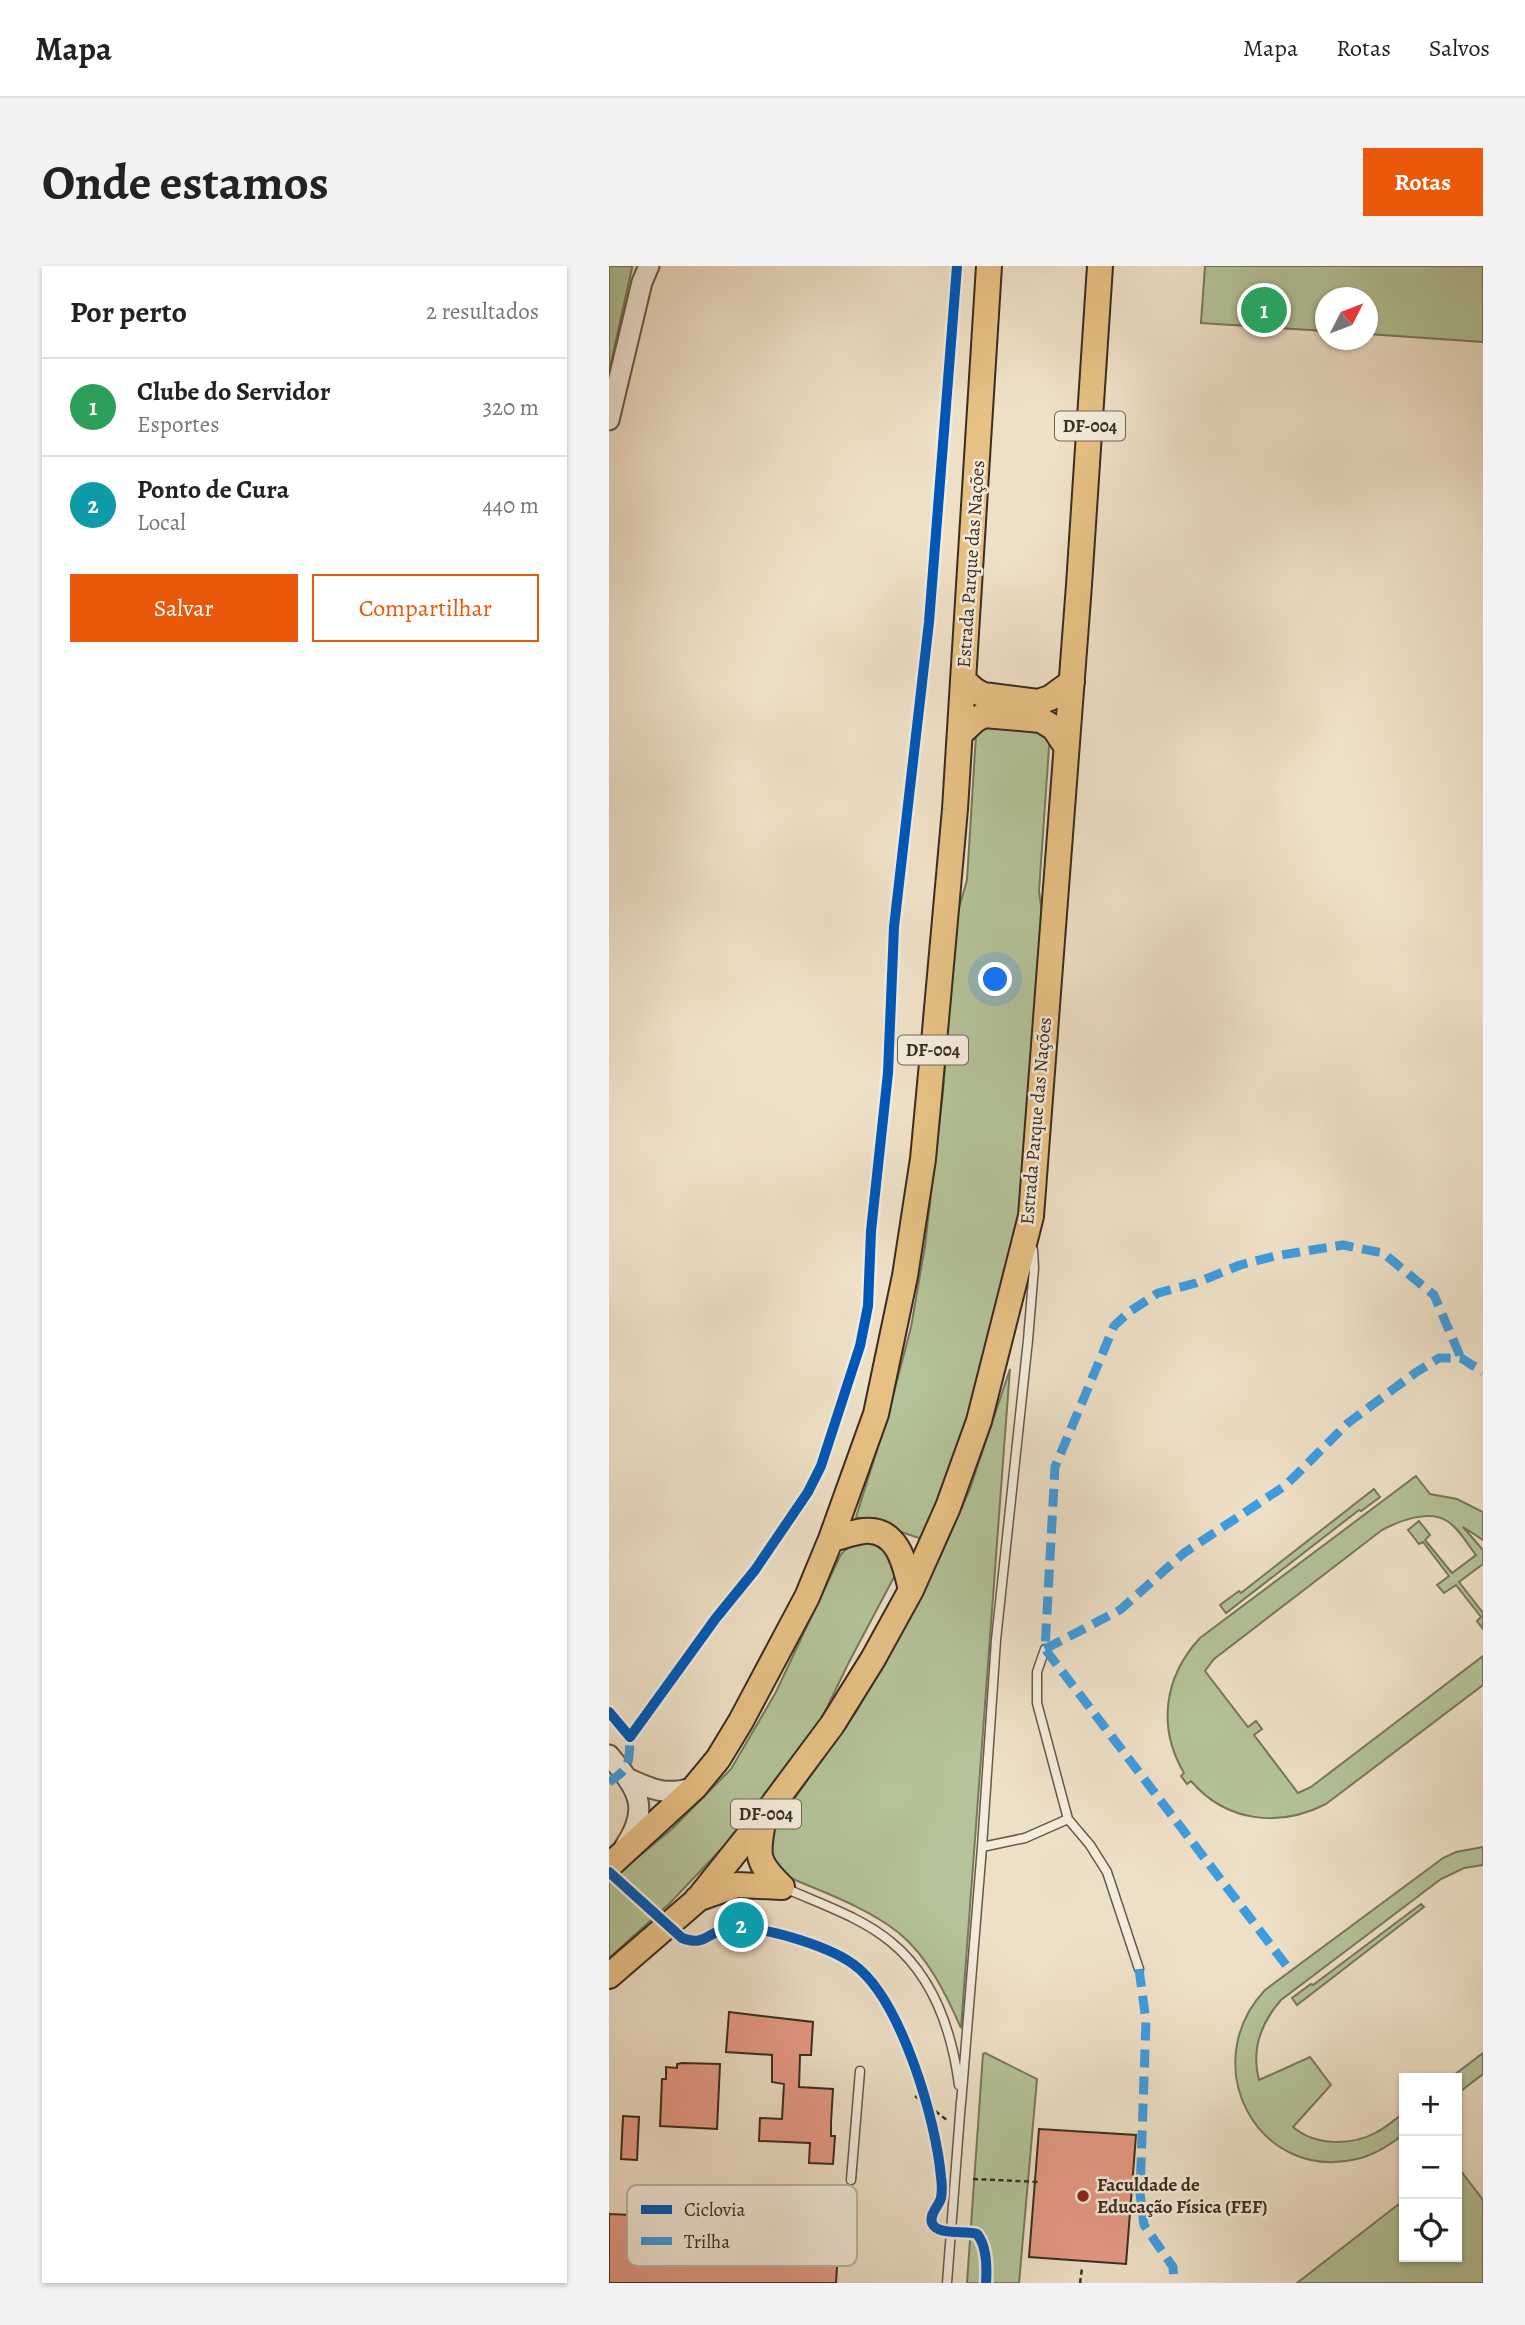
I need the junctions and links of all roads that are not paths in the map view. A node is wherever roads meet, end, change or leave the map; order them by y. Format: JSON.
{"nodes":[{"id":1,"x":989,"y":266,"type":"edge"},
{"id":2,"x":1100,"y":266,"type":"edge"},
{"id":3,"x":643,"y":271,"type":"edge"},
{"id":4,"x":609,"y":420,"type":"edge"},
{"id":5,"x":964,"y":681,"type":"junction"},
{"id":6,"x":1072,"y":682,"type":"junction"},
{"id":7,"x":960,"y":734,"type":"junction"},
{"id":8,"x":1066,"y":746,"type":"junction"},
{"id":9,"x":1031,"y":1216,"type":"junction"},
{"id":10,"x":831,"y":1539,"type":"junction"},
{"id":11,"x":911,"y":1590,"type":"junction"},
{"id":12,"x":1045,"y":1649,"type":"dead end"},
{"id":13,"x":609,"y":1755,"type":"edge"},
{"id":14,"x":629,"y":1779,"type":"junction"},
{"id":15,"x":694,"y":1788,"type":"junction"},
{"id":16,"x":765,"y":1815,"type":"junction"},
{"id":17,"x":1068,"y":1819,"type":"junction"},
{"id":18,"x":982,"y":1847,"type":"junction"},
{"id":19,"x":613,"y":1862,"type":"edge"},
{"id":20,"x":782,"y":1887,"type":"junction"},
{"id":21,"x":697,"y":1900,"type":"junction"},
{"id":22,"x":1139,"y":1969,"type":"dead end"},
{"id":23,"x":609,"y":1976,"type":"edge"},
{"id":24,"x":860,"y":2071,"type":"dead end"},
{"id":25,"x":961,"y":2104,"type":"junction"},
{"id":26,"x":851,"y":2180,"type":"dead end"},
{"id":27,"x":947,"y":2283,"type":"edge"}],
"edges":[{"from":1,"to":5,"type":"highway","name":"Estrada Parque das Nações","number":"DF-004"},
{"from":2,"to":6,"type":"highway","name":"Estrada Parque das Nações","number":"DF-004"},
{"from":3,"to":4,"type":"street"},
{"from":5,"to":6,"type":"highway"},
{"from":5,"to":7,"type":"highway","name":"Estrada Parque das Nações","number":"DF-004"},
{"from":6,"to":8,"type":"highway","name":"Estrada Parque das Nações","number":"DF-004"},
{"from":7,"to":8,"type":"highway"},
{"from":7,"to":10,"type":"highway","name":"Estrada Parque das Nações","number":"DF-004"},
{"from":8,"to":9,"type":"highway","name":"Estrada Parque das Nações","number":"DF-004"},
{"from":9,"to":11,"type":"highway","name":"Estrada Parque das Nações","number":"DF-004"},
{"from":9,"to":18,"type":"lane"},
{"from":10,"to":11,"type":"highway"},
{"from":10,"to":15,"type":"highway","name":"Estrada Parque das Nações","number":"DF-004"},
{"from":11,"to":16,"type":"highway","name":"Estrada Parque das Nações","number":"DF-004"},
{"from":12,"to":17,"type":"lane"},
{"from":13,"to":14,"type":"street"},
{"from":14,"to":15,"type":"street"},
{"from":14,"to":19,"type":"street"},
{"from":15,"to":19,"type":"highway","name":"Estrada Parque das Nações","number":"DF-004"},
{"from":16,"to":20,"type":"highway"},
{"from":16,"to":21,"type":"highway","name":"Estrada Parque das Nações","number":"DF-004"},
{"from":17,"to":18,"type":"lane"},
{"from":17,"to":22,"type":"lane"},
{"from":18,"to":25,"type":"lane"},
{"from":20,"to":21,"type":"highway"},
{"from":20,"to":25,"type":"lane"},
{"from":21,"to":23,"type":"highway","name":"Estrada Parque das Nações","number":"DF-004"},
{"from":24,"to":26,"type":"lane"},
{"from":25,"to":27,"type":"lane"}]}
